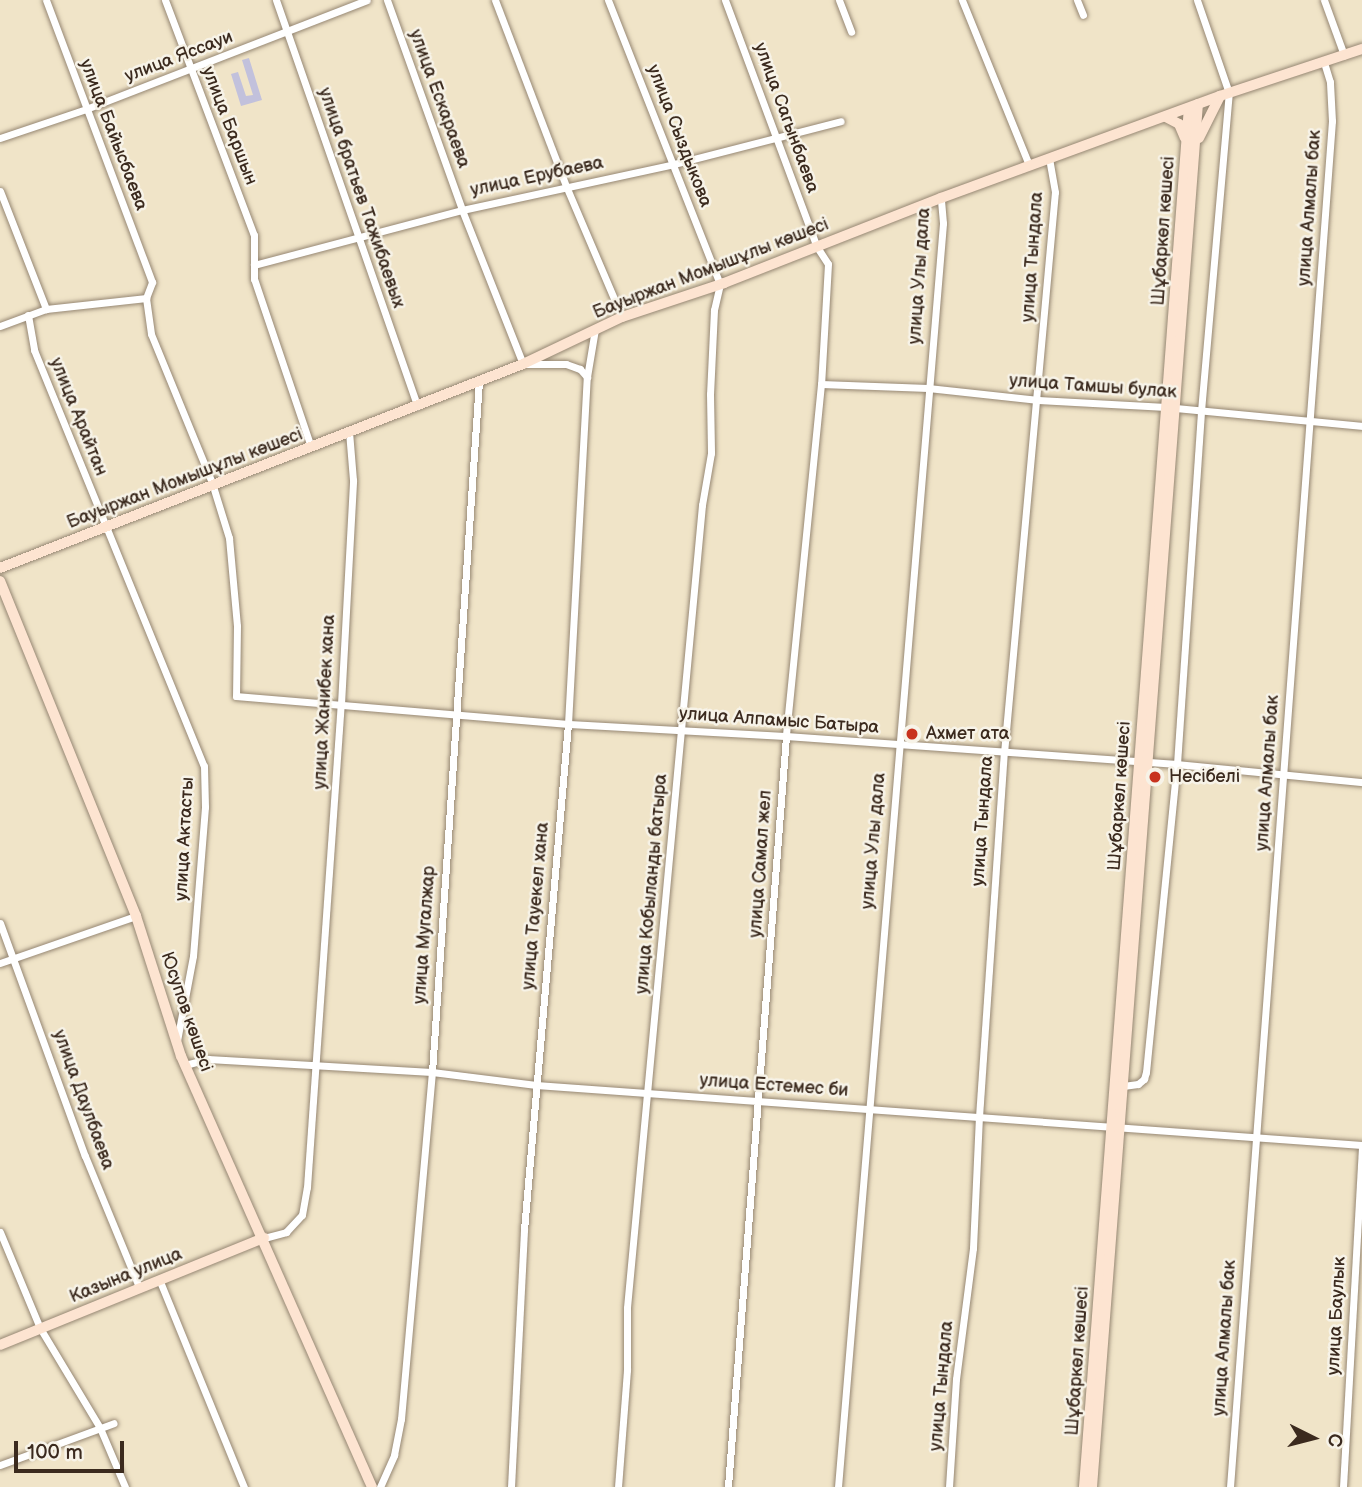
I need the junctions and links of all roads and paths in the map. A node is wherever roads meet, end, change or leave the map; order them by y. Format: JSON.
{"nodes":[{"id":1,"x":46,"y":0,"type":"edge"},
{"id":2,"x":165,"y":0,"type":"edge"},
{"id":3,"x":276,"y":0,"type":"edge"},
{"id":4,"x":367,"y":0,"type":"edge"},
{"id":5,"x":387,"y":0,"type":"edge"},
{"id":6,"x":495,"y":0,"type":"edge"},
{"id":7,"x":608,"y":0,"type":"edge"},
{"id":8,"x":725,"y":0,"type":"edge"},
{"id":9,"x":839,"y":0,"type":"edge"},
{"id":10,"x":962,"y":0,"type":"edge"},
{"id":11,"x":1077,"y":0,"type":"edge"},
{"id":12,"x":1197,"y":0,"type":"edge"},
{"id":13,"x":1324,"y":0,"type":"edge"},
{"id":14,"x":1083,"y":15,"type":"dead end"},
{"id":15,"x":286,"y":32,"type":"junction"},
{"id":16,"x":851,"y":32,"type":"dead end"},
{"id":17,"x":1362,"y":49,"type":"edge"},
{"id":18,"x":1344,"y":55,"type":"junction"},
{"id":19,"x":1324,"y":62,"type":"junction"},
{"id":20,"x":190,"y":69,"type":"junction"},
{"id":21,"x":1224,"y":95,"type":"junction"},
{"id":22,"x":1194,"y":106,"type":"junction"},
{"id":23,"x":86,"y":109,"type":"junction"},
{"id":24,"x":1166,"y":117,"type":"junction"},
{"id":25,"x":841,"y":121,"type":"dead end"},
{"id":26,"x":0,"y":138,"type":"edge"},
{"id":27,"x":776,"y":138,"type":"junction"},
{"id":28,"x":1187,"y":143,"type":"junction"},
{"id":29,"x":1194,"y":152,"type":"junction"},
{"id":30,"x":1049,"y":158,"type":"junction"},
{"id":31,"x":674,"y":164,"type":"junction"},
{"id":32,"x":1029,"y":165,"type":"junction"},
{"id":33,"x":566,"y":186,"type":"junction"},
{"id":34,"x":0,"y":191,"type":"edge"},
{"id":35,"x":941,"y":198,"type":"junction"},
{"id":36,"x":461,"y":210,"type":"junction"},
{"id":37,"x":359,"y":239,"type":"junction"},
{"id":38,"x":817,"y":247,"type":"junction"},
{"id":39,"x":254,"y":265,"type":"junction"},
{"id":40,"x":720,"y":284,"type":"junction"},
{"id":41,"x":146,"y":298,"type":"junction"},
{"id":42,"x":46,"y":309,"type":"junction"},
{"id":43,"x":28,"y":315,"type":"junction"},
{"id":44,"x":622,"y":317,"type":"junction"},
{"id":45,"x":0,"y":326,"type":"edge"},
{"id":46,"x":595,"y":329,"type":"junction"},
{"id":47,"x":523,"y":364,"type":"junction"},
{"id":48,"x":587,"y":377,"type":"junction"},
{"id":49,"x":479,"y":381,"type":"junction"},
{"id":50,"x":821,"y":384,"type":"junction"},
{"id":51,"x":928,"y":388,"type":"junction"},
{"id":52,"x":1038,"y":400,"type":"junction"},
{"id":53,"x":417,"y":406,"type":"junction"},
{"id":54,"x":1171,"y":408,"type":"junction"},
{"id":55,"x":1201,"y":411,"type":"junction"},
{"id":56,"x":1310,"y":420,"type":"junction"},
{"id":57,"x":1362,"y":426,"type":"edge"},
{"id":58,"x":349,"y":431,"type":"junction"},
{"id":59,"x":311,"y":447,"type":"junction"},
{"id":60,"x":212,"y":483,"type":"junction"},
{"id":61,"x":106,"y":528,"type":"junction"},
{"id":62,"x":0,"y":568,"type":"edge"},
{"id":63,"x":0,"y":581,"type":"edge"},
{"id":64,"x":341,"y":704,"type":"junction"},
{"id":65,"x":455,"y":715,"type":"junction"},
{"id":66,"x":568,"y":724,"type":"junction"},
{"id":67,"x":680,"y":730,"type":"junction"},
{"id":68,"x":786,"y":736,"type":"junction"},
{"id":69,"x":898,"y":745,"type":"junction"},
{"id":70,"x":1004,"y":753,"type":"junction"},
{"id":71,"x":1143,"y":762,"type":"junction"},
{"id":72,"x":1177,"y":764,"type":"junction"},
{"id":73,"x":1284,"y":775,"type":"junction"},
{"id":74,"x":1362,"y":782,"type":"edge"},
{"id":75,"x":136,"y":916,"type":"junction"},
{"id":76,"x":0,"y":923,"type":"edge"},
{"id":77,"x":14,"y":957,"type":"junction"},
{"id":78,"x":0,"y":963,"type":"edge"},
{"id":79,"x":177,"y":1042,"type":"junction"},
{"id":80,"x":186,"y":1065,"type":"junction"},
{"id":81,"x":314,"y":1065,"type":"junction"},
{"id":82,"x":432,"y":1072,"type":"junction"},
{"id":83,"x":536,"y":1085,"type":"junction"},
{"id":84,"x":1123,"y":1086,"type":"junction"},
{"id":85,"x":647,"y":1093,"type":"junction"},
{"id":86,"x":760,"y":1101,"type":"junction"},
{"id":87,"x":868,"y":1109,"type":"junction"},
{"id":88,"x":979,"y":1117,"type":"junction"},
{"id":89,"x":1116,"y":1125,"type":"junction"},
{"id":90,"x":1256,"y":1137,"type":"junction"},
{"id":91,"x":1362,"y":1146,"type":"edge"},
{"id":92,"x":0,"y":1232,"type":"edge"},
{"id":93,"x":264,"y":1238,"type":"junction"},
{"id":94,"x":159,"y":1279,"type":"junction"},
{"id":95,"x":139,"y":1287,"type":"junction"},
{"id":96,"x":40,"y":1328,"type":"junction"},
{"id":97,"x":0,"y":1345,"type":"edge"},
{"id":98,"x":114,"y":1423,"type":"dead end"},
{"id":99,"x":100,"y":1428,"type":"junction"},
{"id":100,"x":0,"y":1465,"type":"edge"},
{"id":101,"x":125,"y":1487,"type":"edge"},
{"id":102,"x":244,"y":1487,"type":"edge"},
{"id":103,"x":372,"y":1487,"type":"edge"},
{"id":104,"x":380,"y":1487,"type":"edge"},
{"id":105,"x":511,"y":1487,"type":"edge"},
{"id":106,"x":618,"y":1487,"type":"edge"},
{"id":107,"x":728,"y":1487,"type":"edge"},
{"id":108,"x":838,"y":1487,"type":"edge"},
{"id":109,"x":949,"y":1487,"type":"edge"},
{"id":110,"x":1084,"y":1487,"type":"edge"},
{"id":111,"x":1092,"y":1487,"type":"edge"},
{"id":112,"x":1230,"y":1487,"type":"edge"},
{"id":113,"x":1343,"y":1487,"type":"edge"}],
"edges":[{"from":1,"to":23,"type":"street","name":"улица Байысбаева"},
{"from":2,"to":20,"type":"street","name":"улица Баршын"},
{"from":3,"to":15,"type":"street","name":"улица братьев Тажибаевых"},
{"from":4,"to":15,"type":"street","name":"улица Яссауи"},
{"from":5,"to":36,"type":"street","name":"улица Ескараева"},
{"from":6,"to":33,"type":"street"},
{"from":7,"to":31,"type":"street","name":"улица Сыздыкова"},
{"from":8,"to":27,"type":"street","name":"улица Сагынбаева"},
{"from":9,"to":16,"type":"street"},
{"from":10,"to":32,"type":"street"},
{"from":11,"to":14,"type":"street"},
{"from":12,"to":21,"type":"street"},
{"from":13,"to":18,"type":"street"},
{"from":15,"to":20,"type":"street","name":"улица Яссауи"},
{"from":15,"to":37,"type":"street","name":"улица братьев Тажибаевых"},
{"from":17,"to":18,"type":"street","name":"Бауыржан Момышұлы көшесі"},
{"from":18,"to":19,"type":"street","name":"Бауыржан Момышұлы көшесі"},
{"from":19,"to":21,"type":"street","name":"Бауыржан Момышұлы көшесі"},
{"from":19,"to":56,"type":"street","name":"улица Алмалы бак"},
{"from":20,"to":23,"type":"street","name":"улица Яссауи"},
{"from":20,"to":39,"type":"street","name":"улица Баршын"},
{"from":21,"to":22,"type":"street","name":"Бауыржан Момышұлы көшесі"},
{"from":21,"to":29,"type":"street"},
{"from":21,"to":55,"type":"street"},
{"from":22,"to":24,"type":"street","name":"Бауыржан Момышұлы көшесі"},
{"from":22,"to":28,"type":"street","name":"Шұбаркөл көшесі"},
{"from":22,"to":29,"type":"street","name":"Шұбаркөл көшесі"},
{"from":23,"to":26,"type":"street","name":"улица Яссауи"},
{"from":23,"to":41,"type":"street","name":"улица Байысбаева"},
{"from":24,"to":28,"type":"street"},
{"from":24,"to":30,"type":"street","name":"Бауыржан Момышұлы көшесі"},
{"from":25,"to":27,"type":"street","name":"улица Ерубаева"},
{"from":27,"to":31,"type":"street","name":"улица Ерубаева"},
{"from":27,"to":38,"type":"street","name":"улица Сагынбаева"},
{"from":28,"to":54,"type":"street","name":"Шұбаркөл көшесі"},
{"from":29,"to":54,"type":"street","name":"Шұбаркөл көшесі"},
{"from":30,"to":32,"type":"street","name":"Бауыржан Момышұлы көшесі"},
{"from":30,"to":52,"type":"street","name":"улица Тындала"},
{"from":31,"to":33,"type":"street","name":"улица Ерубаева"},
{"from":31,"to":40,"type":"street","name":"улица Сыздыкова"},
{"from":32,"to":35,"type":"street","name":"Бауыржан Момышұлы көшесі"},
{"from":33,"to":36,"type":"street","name":"улица Ерубаева"},
{"from":33,"to":44,"type":"street"},
{"from":34,"to":42,"type":"street"},
{"from":35,"to":38,"type":"street","name":"Бауыржан Момышұлы көшесі"},
{"from":35,"to":51,"type":"street","name":"улица Улы дала"},
{"from":36,"to":37,"type":"street","name":"улица Ерубаева"},
{"from":36,"to":47,"type":"street","name":"улица Ескараева"},
{"from":37,"to":39,"type":"street","name":"улица Ерубаева"},
{"from":37,"to":53,"type":"street","name":"улица братьев Тажибаевых"},
{"from":38,"to":40,"type":"street","name":"Бауыржан Момышұлы көшесі"},
{"from":38,"to":50,"type":"street","name":"улица Самал жел"},
{"from":39,"to":59,"type":"street"},
{"from":40,"to":44,"type":"street","name":"Бауыржан Момышұлы көшесі"},
{"from":40,"to":67,"type":"street","name":"улица Кобыланды батыра"},
{"from":41,"to":42,"type":"street"},
{"from":41,"to":60,"type":"street"},
{"from":42,"to":43,"type":"street"},
{"from":43,"to":45,"type":"street"},
{"from":43,"to":61,"type":"street","name":"улица Арайтан"},
{"from":44,"to":46,"type":"street","name":"Бауыржан Момышұлы көшесі"},
{"from":46,"to":47,"type":"street","name":"Бауыржан Момышұлы көшесі"},
{"from":46,"to":48,"type":"street","name":"улица Тауекел хана"},
{"from":47,"to":48,"type":"street"},
{"from":47,"to":49,"type":"street","name":"Бауыржан Момышұлы көшесі"},
{"from":48,"to":66,"type":"street","name":"улица Тауекел хана"},
{"from":49,"to":53,"type":"street","name":"Бауыржан Момышұлы көшесі"},
{"from":49,"to":65,"type":"street","name":"улица Мугалжар"},
{"from":50,"to":51,"type":"street","name":"улица Тамшы булак"},
{"from":50,"to":68,"type":"street","name":"улица Самал жел"},
{"from":51,"to":52,"type":"street","name":"улица Тамшы булак"},
{"from":51,"to":69,"type":"street","name":"улица Улы дала"},
{"from":52,"to":54,"type":"street","name":"улица Тамшы булак"},
{"from":52,"to":70,"type":"street","name":"улица Тындала"},
{"from":53,"to":58,"type":"street","name":"Бауыржан Момышұлы көшесі"},
{"from":54,"to":55,"type":"street","name":"улица Тамшы булак"},
{"from":54,"to":71,"type":"street","name":"Шұбаркөл көшесі"},
{"from":55,"to":56,"type":"street","name":"улица Тамшы булак"},
{"from":55,"to":72,"type":"street"},
{"from":56,"to":57,"type":"street","name":"улица Тамшы булак"},
{"from":56,"to":73,"type":"street","name":"улица Алмалы бак"},
{"from":58,"to":59,"type":"street","name":"Бауыржан Момышұлы көшесі"},
{"from":58,"to":64,"type":"street","name":"улица Жанибек хана"},
{"from":59,"to":60,"type":"street","name":"Бауыржан Момышұлы көшесі"},
{"from":60,"to":61,"type":"street","name":"Бауыржан Момышұлы көшесі"},
{"from":60,"to":64,"type":"street","name":"улица Алпамыс Батыра"},
{"from":61,"to":62,"type":"street","name":"Бауыржан Момышұлы көшесі"},
{"from":61,"to":79,"type":"street","name":"улица Актасты"},
{"from":63,"to":75,"type":"street","name":"Юсупов көшесі"},
{"from":64,"to":65,"type":"street","name":"улица Алпамыс Батыра"},
{"from":64,"to":81,"type":"street","name":"улица Жанибек хана"},
{"from":65,"to":66,"type":"street","name":"улица Алпамыс Батыра"},
{"from":65,"to":82,"type":"street","name":"улица Мугалжар"},
{"from":66,"to":67,"type":"street","name":"улица Алпамыс Батыра"},
{"from":66,"to":83,"type":"street","name":"улица Тауекел хана"},
{"from":67,"to":68,"type":"street","name":"улица Алпамыс Батыра"},
{"from":67,"to":85,"type":"street","name":"улица Кобыланды батыра"},
{"from":68,"to":69,"type":"street","name":"улица Алпамыс Батыра"},
{"from":68,"to":86,"type":"street","name":"улица Самал жел"},
{"from":69,"to":70,"type":"street","name":"улица Алпамыс Батыра"},
{"from":69,"to":87,"type":"street","name":"улица Улы дала"},
{"from":70,"to":71,"type":"street","name":"улица Алпамыс Батыра"},
{"from":70,"to":88,"type":"street","name":"улица Тындала"},
{"from":71,"to":72,"type":"street","name":"улица Алпамыс Батыра"},
{"from":71,"to":84,"type":"street","name":"Шұбаркөл көшесі"},
{"from":71,"to":89,"type":"street","name":"Шұбаркөл көшесі"},
{"from":72,"to":73,"type":"street","name":"улица Алпамыс Батыра"},
{"from":72,"to":84,"type":"street"},
{"from":73,"to":74,"type":"street","name":"улица Алпамыс Батыра"},
{"from":73,"to":90,"type":"street","name":"улица Алмалы бак"},
{"from":75,"to":77,"type":"street"},
{"from":75,"to":79,"type":"street","name":"Юсупов көшесі"},
{"from":76,"to":77,"type":"street","name":"улица Даулбаева"},
{"from":77,"to":78,"type":"street"},
{"from":77,"to":95,"type":"street","name":"улица Даулбаева"},
{"from":79,"to":80,"type":"street","name":"Юсупов көшесі"},
{"from":80,"to":81,"type":"street","name":"улица Естемес би"},
{"from":80,"to":93,"type":"street","name":"Юсупов көшесі"},
{"from":81,"to":82,"type":"street","name":"улица Естемес би"},
{"from":81,"to":93,"type":"street","name":"улица Жанибек хана"},
{"from":82,"to":83,"type":"street","name":"улица Естемес би"},
{"from":82,"to":104,"type":"street","name":"улица Мугалжар"},
{"from":83,"to":85,"type":"street","name":"улица Естемес би"},
{"from":83,"to":105,"type":"street","name":"улица Тауекел хана"},
{"from":84,"to":89,"type":"street","name":"Шұбаркөл көшесі"},
{"from":85,"to":86,"type":"street","name":"улица Естемес би"},
{"from":85,"to":106,"type":"street","name":"улица Кобыланды батыра"},
{"from":86,"to":87,"type":"street","name":"улица Естемес би"},
{"from":86,"to":107,"type":"street","name":"улица Самал жел"},
{"from":87,"to":88,"type":"street","name":"улица Естемес би"},
{"from":87,"to":108,"type":"street","name":"улица Улы дала"},
{"from":88,"to":89,"type":"street","name":"улица Естемес би"},
{"from":88,"to":109,"type":"street","name":"улица Тындала"},
{"from":89,"to":90,"type":"street","name":"улица Естемес би"},
{"from":89,"to":110,"type":"street","name":"Шұбаркөл көшесі"},
{"from":89,"to":111,"type":"street","name":"Шұбаркөл көшесі"},
{"from":90,"to":91,"type":"street","name":"улица Естемес би"},
{"from":90,"to":112,"type":"street","name":"улица Алмалы бак"},
{"from":91,"to":113,"type":"street","name":"улица Баулык"},
{"from":92,"to":96,"type":"street"},
{"from":93,"to":94,"type":"street","name":"Казына улица"},
{"from":93,"to":103,"type":"street","name":"Юсупов көшесі"},
{"from":94,"to":95,"type":"street","name":"Казына улица"},
{"from":94,"to":102,"type":"street"},
{"from":95,"to":96,"type":"street","name":"Казына улица"},
{"from":96,"to":97,"type":"street","name":"Казына улица"},
{"from":96,"to":99,"type":"street"},
{"from":98,"to":99,"type":"street"},
{"from":99,"to":100,"type":"street"},
{"from":99,"to":101,"type":"street"}]}
